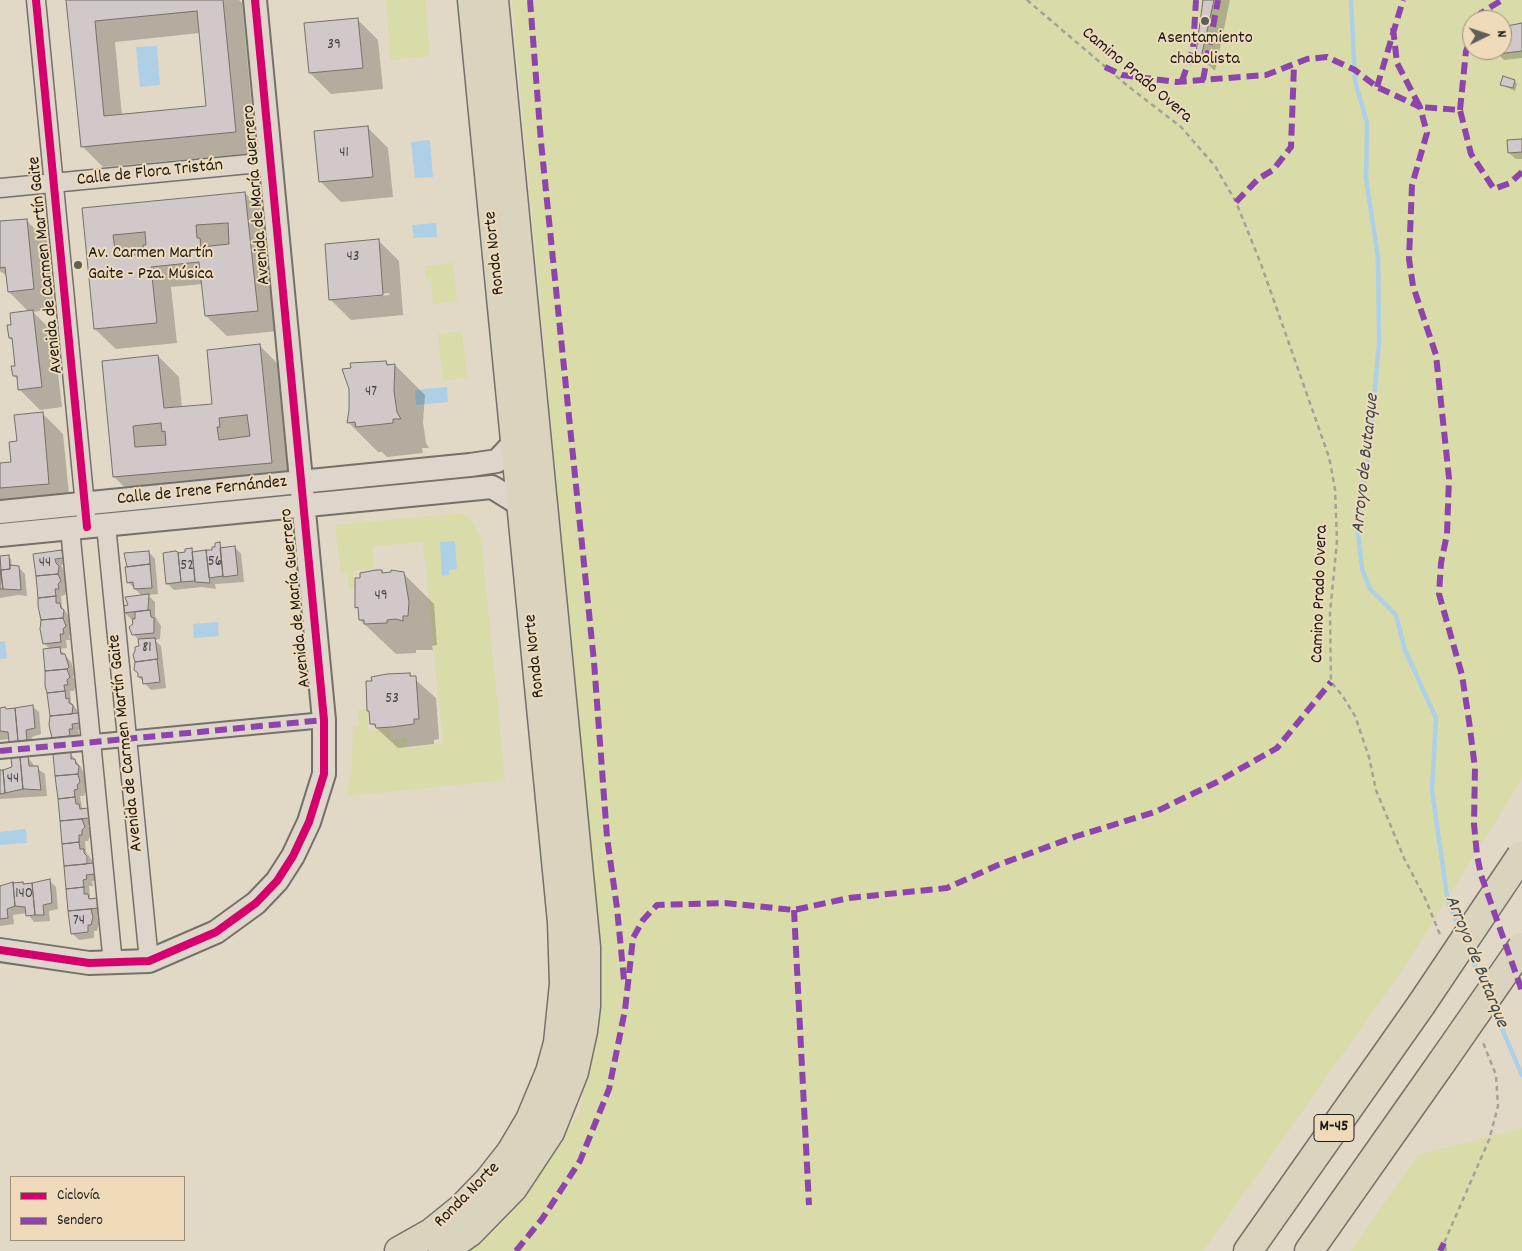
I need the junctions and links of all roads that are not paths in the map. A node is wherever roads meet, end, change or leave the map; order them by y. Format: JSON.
{"nodes":[{"id":1,"x":36,"y":0,"type":"edge"},
{"id":2,"x":256,"y":0,"type":"edge"},
{"id":3,"x":472,"y":0,"type":"edge"},
{"id":4,"x":494,"y":0,"type":"edge"},
{"id":5,"x":270,"y":162,"type":"junction"},
{"id":6,"x":54,"y":183,"type":"junction"},
{"id":7,"x":0,"y":188,"type":"edge"},
{"id":8,"x":514,"y":442,"type":"junction"},
{"id":9,"x":300,"y":482,"type":"junction"},
{"id":10,"x":85,"y":504,"type":"junction"},
{"id":11,"x":521,"y":505,"type":"junction"},
{"id":12,"x":302,"y":507,"type":"junction"},
{"id":13,"x":0,"y":512,"type":"edge"},
{"id":14,"x":88,"y":527,"type":"junction"},
{"id":15,"x":0,"y":535,"type":"edge"},
{"id":16,"x":324,"y":720,"type":"junction"},
{"id":17,"x":126,"y":739,"type":"junction"},
{"id":18,"x":91,"y":742,"type":"junction"},
{"id":19,"x":0,"y":751,"type":"edge"},
{"id":20,"x":1521,"y":854,"type":"edge"},
{"id":21,"x":1522,"y":947,"type":"edge"},
{"id":22,"x":0,"y":950,"type":"edge"},
{"id":23,"x":149,"y":961,"type":"junction"},
{"id":24,"x":113,"y":964,"type":"junction"},
{"id":25,"x":399,"y":1251,"type":"edge"},
{"id":26,"x":443,"y":1251,"type":"edge"},
{"id":27,"x":1248,"y":1251,"type":"edge"},
{"id":28,"x":1309,"y":1251,"type":"edge"}],
"edges":[{"from":1,"to":6,"type":"street","name":"Avenida de Carmen Martín Gaite"},
{"from":2,"to":5,"type":"street","name":"Avenida de María Guerrero"},
{"from":3,"to":8,"type":"main road","name":"Ronda Norte"},
{"from":4,"to":26,"type":"main road","name":"Ronda Norte"},
{"from":5,"to":6,"type":"street","name":"Calle de Flora Tristán"},
{"from":5,"to":9,"type":"street","name":"Avenida de María Guerrero"},
{"from":6,"to":7,"type":"street","name":"Calle de Flora Tristán"},
{"from":6,"to":10,"type":"street","name":"Avenida de Carmen Martín Gaite"},
{"from":8,"to":9,"type":"street","name":"Calle de Irene Fernández"},
{"from":8,"to":11,"type":"main road","name":"Ronda Norte"},
{"from":9,"to":10,"type":"street","name":"Calle de Irene Fernández"},
{"from":9,"to":12,"type":"street","name":"Avenida de María Guerrero"},
{"from":10,"to":13,"type":"street","name":"Calle de Irene Fernández"},
{"from":10,"to":14,"type":"street","name":"Avenida de Carmen Martín Gaite"},
{"from":11,"to":12,"type":"street","name":"Calle de Irene Fernández"},
{"from":11,"to":25,"type":"main road","name":"Ronda Norte"},
{"from":12,"to":14,"type":"street","name":"Calle de Irene Fernández"},
{"from":12,"to":16,"type":"street","name":"Avenida de María Guerrero"},
{"from":14,"to":15,"type":"street","name":"Calle de Irene Fernández"},
{"from":14,"to":17,"type":"street","name":"Avenida de Carmen Martín Gaite"},
{"from":14,"to":18,"type":"street","name":"Avenida de Carmen Martín Gaite"},
{"from":16,"to":17,"type":"street"},
{"from":16,"to":23,"type":"street","name":"Avenida de María Guerrero"},
{"from":17,"to":18,"type":"street"},
{"from":17,"to":23,"type":"street","name":"Avenida de Carmen Martín Gaite"},
{"from":18,"to":19,"type":"street"},
{"from":18,"to":24,"type":"street","name":"Avenida de Carmen Martín Gaite"},
{"from":20,"to":27,"type":"main road","number":"M-45","bridge":true},
{"from":21,"to":28,"type":"main road","number":"M-45","bridge":true},
{"from":22,"to":24,"type":"street","name":"Avenida de María Guerrero"},
{"from":23,"to":24,"type":"street","name":"Avenida de María Guerrero"}]}
